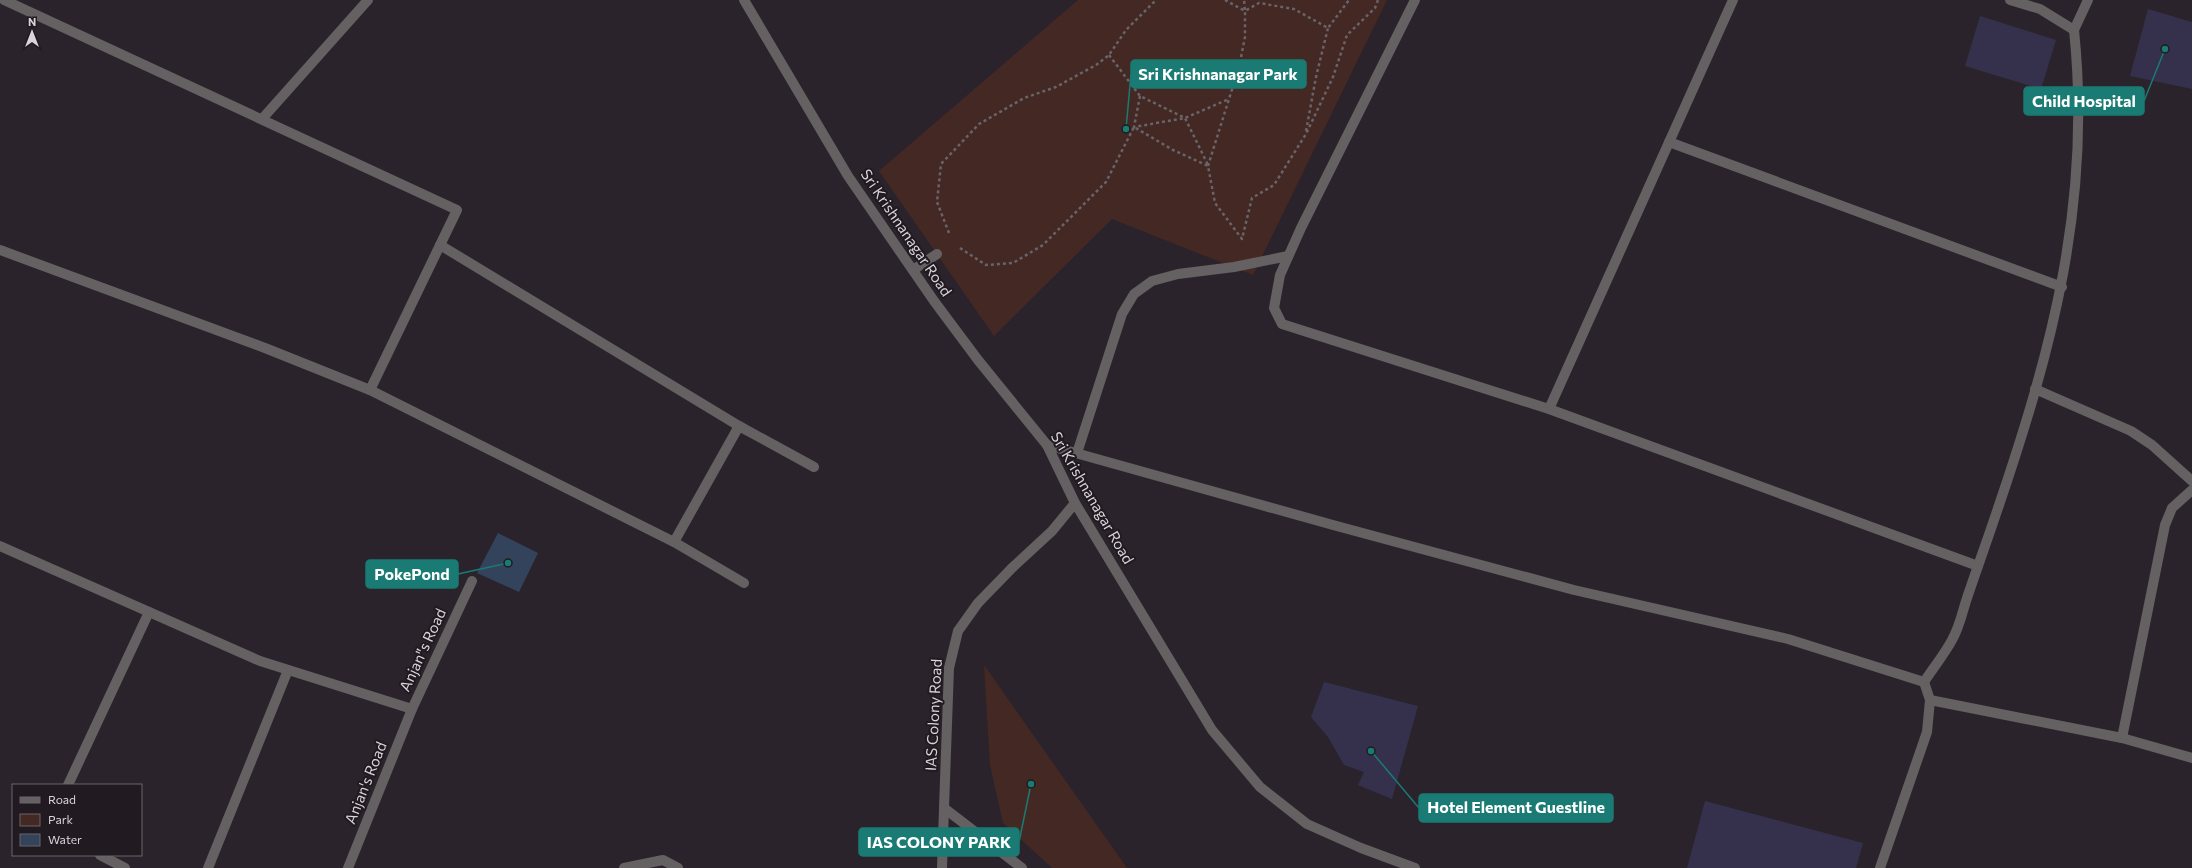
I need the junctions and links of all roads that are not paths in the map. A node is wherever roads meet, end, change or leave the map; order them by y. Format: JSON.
{"nodes":[{"id":1,"x":4,"y":0,"type":"edge"},
{"id":2,"x":368,"y":0,"type":"edge"},
{"id":3,"x":744,"y":0,"type":"edge"},
{"id":4,"x":1415,"y":0,"type":"edge"},
{"id":5,"x":1733,"y":0,"type":"edge"},
{"id":6,"x":2010,"y":0,"type":"edge"},
{"id":7,"x":2088,"y":0,"type":"edge"},
{"id":8,"x":2074,"y":30,"type":"junction"},
{"id":9,"x":262,"y":119,"type":"junction"},
{"id":10,"x":1669,"y":142,"type":"junction"},
{"id":11,"x":440,"y":245,"type":"junction"},
{"id":12,"x":0,"y":250,"type":"edge"},
{"id":13,"x":937,"y":254,"type":"dead end"},
{"id":14,"x":1288,"y":256,"type":"junction"},
{"id":15,"x":913,"y":270,"type":"junction"},
{"id":16,"x":2062,"y":287,"type":"junction"},
{"id":17,"x":2035,"y":389,"type":"junction"},
{"id":18,"x":370,"y":390,"type":"junction"},
{"id":19,"x":1549,"y":408,"type":"junction"},
{"id":20,"x":740,"y":426,"type":"junction"},
{"id":21,"x":1047,"y":445,"type":"junction"},
{"id":22,"x":1077,"y":453,"type":"junction"},
{"id":23,"x":814,"y":466,"type":"dead end"},
{"id":24,"x":2192,"y":481,"type":"edge"},
{"id":25,"x":2192,"y":490,"type":"edge"},
{"id":26,"x":1075,"y":503,"type":"junction"},
{"id":27,"x":674,"y":542,"type":"junction"},
{"id":28,"x":0,"y":546,"type":"edge"},
{"id":29,"x":1978,"y":566,"type":"junction"},
{"id":30,"x":472,"y":581,"type":"dead end"},
{"id":31,"x":744,"y":583,"type":"dead end"},
{"id":32,"x":149,"y":612,"type":"junction"},
{"id":33,"x":288,"y":670,"type":"junction"},
{"id":34,"x":1924,"y":682,"type":"junction"},
{"id":35,"x":1930,"y":700,"type":"junction"},
{"id":36,"x":412,"y":709,"type":"junction"},
{"id":37,"x":2122,"y":738,"type":"junction"},
{"id":38,"x":2192,"y":758,"type":"edge"},
{"id":39,"x":68,"y":784,"type":"edge"},
{"id":40,"x":944,"y":808,"type":"junction"},
{"id":41,"x":102,"y":856,"type":"edge"},
{"id":42,"x":125,"y":868,"type":"edge"},
{"id":43,"x":208,"y":868,"type":"edge"},
{"id":44,"x":348,"y":868,"type":"edge"},
{"id":45,"x":624,"y":868,"type":"edge"},
{"id":46,"x":678,"y":868,"type":"edge"},
{"id":47,"x":942,"y":868,"type":"edge"},
{"id":48,"x":1022,"y":868,"type":"edge"},
{"id":49,"x":1415,"y":868,"type":"edge"},
{"id":50,"x":1880,"y":868,"type":"edge"}],
"edges":[{"from":1,"to":9,"type":"street"},
{"from":2,"to":9,"type":"street"},
{"from":3,"to":15,"type":"street","name":"Sri Krishnanagar Road"},
{"from":4,"to":14,"type":"street"},
{"from":5,"to":10,"type":"street"},
{"from":6,"to":8,"type":"street"},
{"from":7,"to":8,"type":"street"},
{"from":8,"to":16,"type":"street"},
{"from":9,"to":11,"type":"street"},
{"from":10,"to":16,"type":"street"},
{"from":10,"to":19,"type":"street"},
{"from":11,"to":18,"type":"street"},
{"from":11,"to":20,"type":"street"},
{"from":12,"to":18,"type":"street"},
{"from":13,"to":15,"type":"street"},
{"from":14,"to":19,"type":"street"},
{"from":14,"to":22,"type":"street"},
{"from":15,"to":21,"type":"street","name":"Sri Krishnanagar Road"},
{"from":16,"to":17,"type":"street"},
{"from":17,"to":24,"type":"street"},
{"from":17,"to":29,"type":"street"},
{"from":18,"to":27,"type":"street"},
{"from":19,"to":29,"type":"street"},
{"from":20,"to":23,"type":"street"},
{"from":20,"to":27,"type":"street"},
{"from":21,"to":22,"type":"street"},
{"from":21,"to":26,"type":"street","name":"Sri Krishnanagar Road"},
{"from":22,"to":34,"type":"street"},
{"from":25,"to":37,"type":"street"},
{"from":26,"to":40,"type":"street","name":"IAS Colony Road"},
{"from":26,"to":49,"type":"street","name":"Sri Krishnanagar Road"},
{"from":27,"to":31,"type":"street"},
{"from":28,"to":32,"type":"street"},
{"from":29,"to":34,"type":"street"},
{"from":30,"to":36,"type":"street","name":"Anjan\"s Road"},
{"from":32,"to":33,"type":"street"},
{"from":32,"to":39,"type":"street"},
{"from":33,"to":36,"type":"street"},
{"from":33,"to":43,"type":"street"},
{"from":34,"to":35,"type":"street"},
{"from":35,"to":37,"type":"street"},
{"from":35,"to":50,"type":"street"},
{"from":36,"to":44,"type":"street","name":"Anjan's Road"},
{"from":37,"to":38,"type":"street"},
{"from":40,"to":47,"type":"street","name":"IAS Colony Road"},
{"from":40,"to":48,"type":"street"},
{"from":41,"to":42,"type":"street"},
{"from":45,"to":46,"type":"street"}]}
